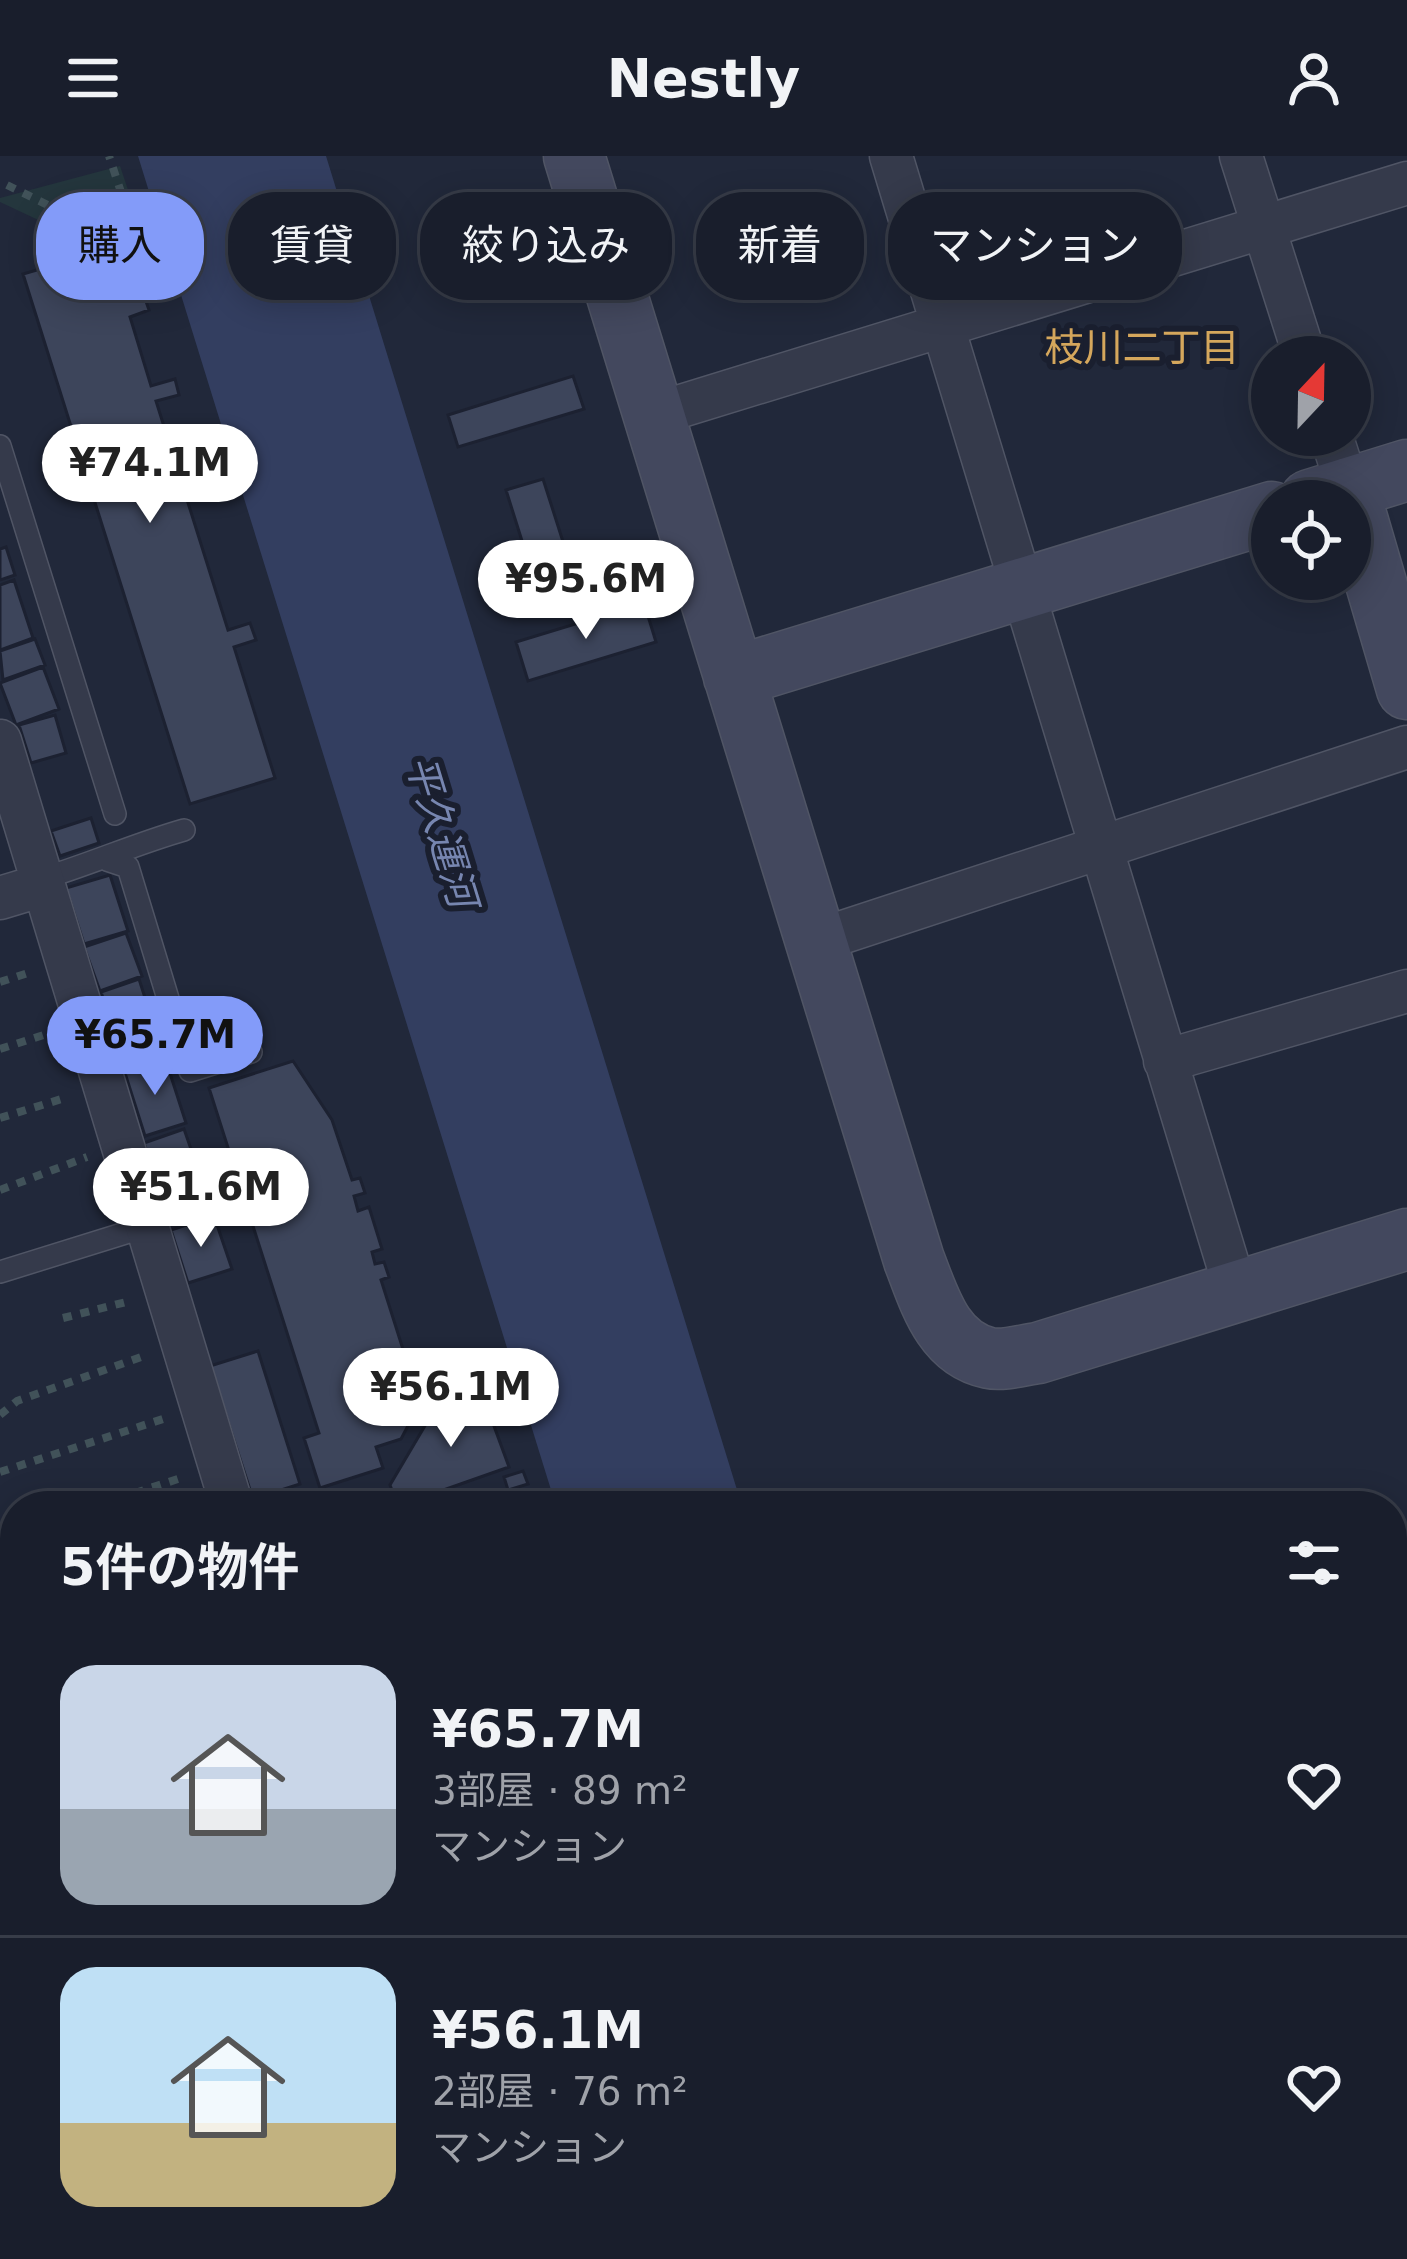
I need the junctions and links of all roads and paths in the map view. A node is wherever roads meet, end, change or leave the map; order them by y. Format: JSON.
{"nodes":[{"id":1,"x":109,"y":156,"type":"edge"},
{"id":2,"x":574,"y":156,"type":"edge"},
{"id":3,"x":891,"y":156,"type":"edge"},
{"id":4,"x":1241,"y":156,"type":"edge"},
{"id":5,"x":1407,"y":183,"type":"edge"},
{"id":6,"x":7,"y":184,"type":"dead end"},
{"id":7,"x":1262,"y":228,"type":"junction"},
{"id":8,"x":942,"y":326,"type":"junction"},
{"id":9,"x":1298,"y":336,"type":"edge"},
{"id":10,"x":652,"y":416,"type":"junction"},
{"id":11,"x":0,"y":446,"type":"edge"},
{"id":12,"x":1407,"y":470,"type":"edge"},
{"id":13,"x":1329,"y":475,"type":"edge"},
{"id":14,"x":1251,"y":518,"type":"edge"},
{"id":15,"x":1022,"y":588,"type":"junction"},
{"id":16,"x":734,"y":677,"type":"junction"},
{"id":17,"x":1407,"y":689,"type":"edge"},
{"id":18,"x":0,"y":742,"type":"edge"},
{"id":19,"x":1407,"y":747,"type":"edge"},
{"id":20,"x":115,"y":814,"type":"dead end"},
{"id":21,"x":184,"y":830,"type":"dead end"},
{"id":22,"x":1104,"y":846,"type":"junction"},
{"id":23,"x":107,"y":860,"type":"junction"},
{"id":24,"x":42,"y":882,"type":"junction"},
{"id":25,"x":0,"y":898,"type":"edge"},
{"id":26,"x":816,"y":941,"type":"junction"},
{"id":27,"x":1407,"y":991,"type":"edge"},
{"id":28,"x":85,"y":1022,"type":"junction"},
{"id":29,"x":0,"y":1049,"type":"edge"},
{"id":30,"x":251,"y":1052,"type":"dead end"},
{"id":31,"x":1166,"y":1061,"type":"junction"},
{"id":32,"x":104,"y":1086,"type":"junction"},
{"id":33,"x":0,"y":1118,"type":"edge"},
{"id":34,"x":122,"y":1143,"type":"junction"},
{"id":35,"x":0,"y":1190,"type":"edge"},
{"id":36,"x":148,"y":1226,"type":"junction"},
{"id":37,"x":1407,"y":1239,"type":"edge"},
{"id":38,"x":0,"y":1272,"type":"edge"},
{"id":39,"x":1236,"y":1291,"type":"junction"},
{"id":40,"x":167,"y":1292,"type":"junction"},
{"id":41,"x":63,"y":1318,"type":"dead end"},
{"id":42,"x":183,"y":1343,"type":"junction"},
{"id":43,"x":202,"y":1407,"type":"junction"},
{"id":44,"x":0,"y":1415,"type":"edge"},
{"id":45,"x":219,"y":1465,"type":"junction"},
{"id":46,"x":0,"y":1472,"type":"edge"},
{"id":47,"x":141,"y":1491,"type":"edge"},
{"id":48,"x":227,"y":1491,"type":"edge"}],
"edges":[{"from":1,"to":6,"type":"path"},
{"from":2,"to":10,"type":"street"},
{"from":3,"to":8,"type":"street"},
{"from":4,"to":7,"type":"street"},
{"from":5,"to":7,"type":"street"},
{"from":7,"to":8,"type":"street"},
{"from":7,"to":9,"type":"street"},
{"from":8,"to":10,"type":"street"},
{"from":8,"to":15,"type":"street"},
{"from":10,"to":16,"type":"street"},
{"from":11,"to":20,"type":"lane"},
{"from":12,"to":13,"type":"street"},
{"from":13,"to":17,"type":"street"},
{"from":14,"to":15,"type":"street"},
{"from":15,"to":16,"type":"street"},
{"from":15,"to":22,"type":"street"},
{"from":16,"to":26,"type":"street"},
{"from":18,"to":24,"type":"street"},
{"from":19,"to":22,"type":"street"},
{"from":21,"to":23,"type":"lane"},
{"from":22,"to":26,"type":"street"},
{"from":22,"to":31,"type":"street"},
{"from":23,"to":24,"type":"lane"},
{"from":23,"to":30,"type":"lane"},
{"from":24,"to":25,"type":"street"},
{"from":24,"to":28,"type":"street"},
{"from":26,"to":39,"type":"street"},
{"from":27,"to":31,"type":"street"},
{"from":28,"to":29,"type":"path"},
{"from":28,"to":32,"type":"street"},
{"from":31,"to":39,"type":"street"},
{"from":32,"to":33,"type":"path"},
{"from":32,"to":34,"type":"street"},
{"from":34,"to":35,"type":"path"},
{"from":34,"to":36,"type":"street"},
{"from":36,"to":38,"type":"lane"},
{"from":36,"to":40,"type":"street"},
{"from":37,"to":39,"type":"street"},
{"from":40,"to":41,"type":"path"},
{"from":40,"to":42,"type":"street"},
{"from":42,"to":43,"type":"street"},
{"from":42,"to":44,"type":"path"},
{"from":43,"to":45,"type":"street"},
{"from":43,"to":46,"type":"path"},
{"from":45,"to":47,"type":"path"},
{"from":45,"to":48,"type":"street"}]}
